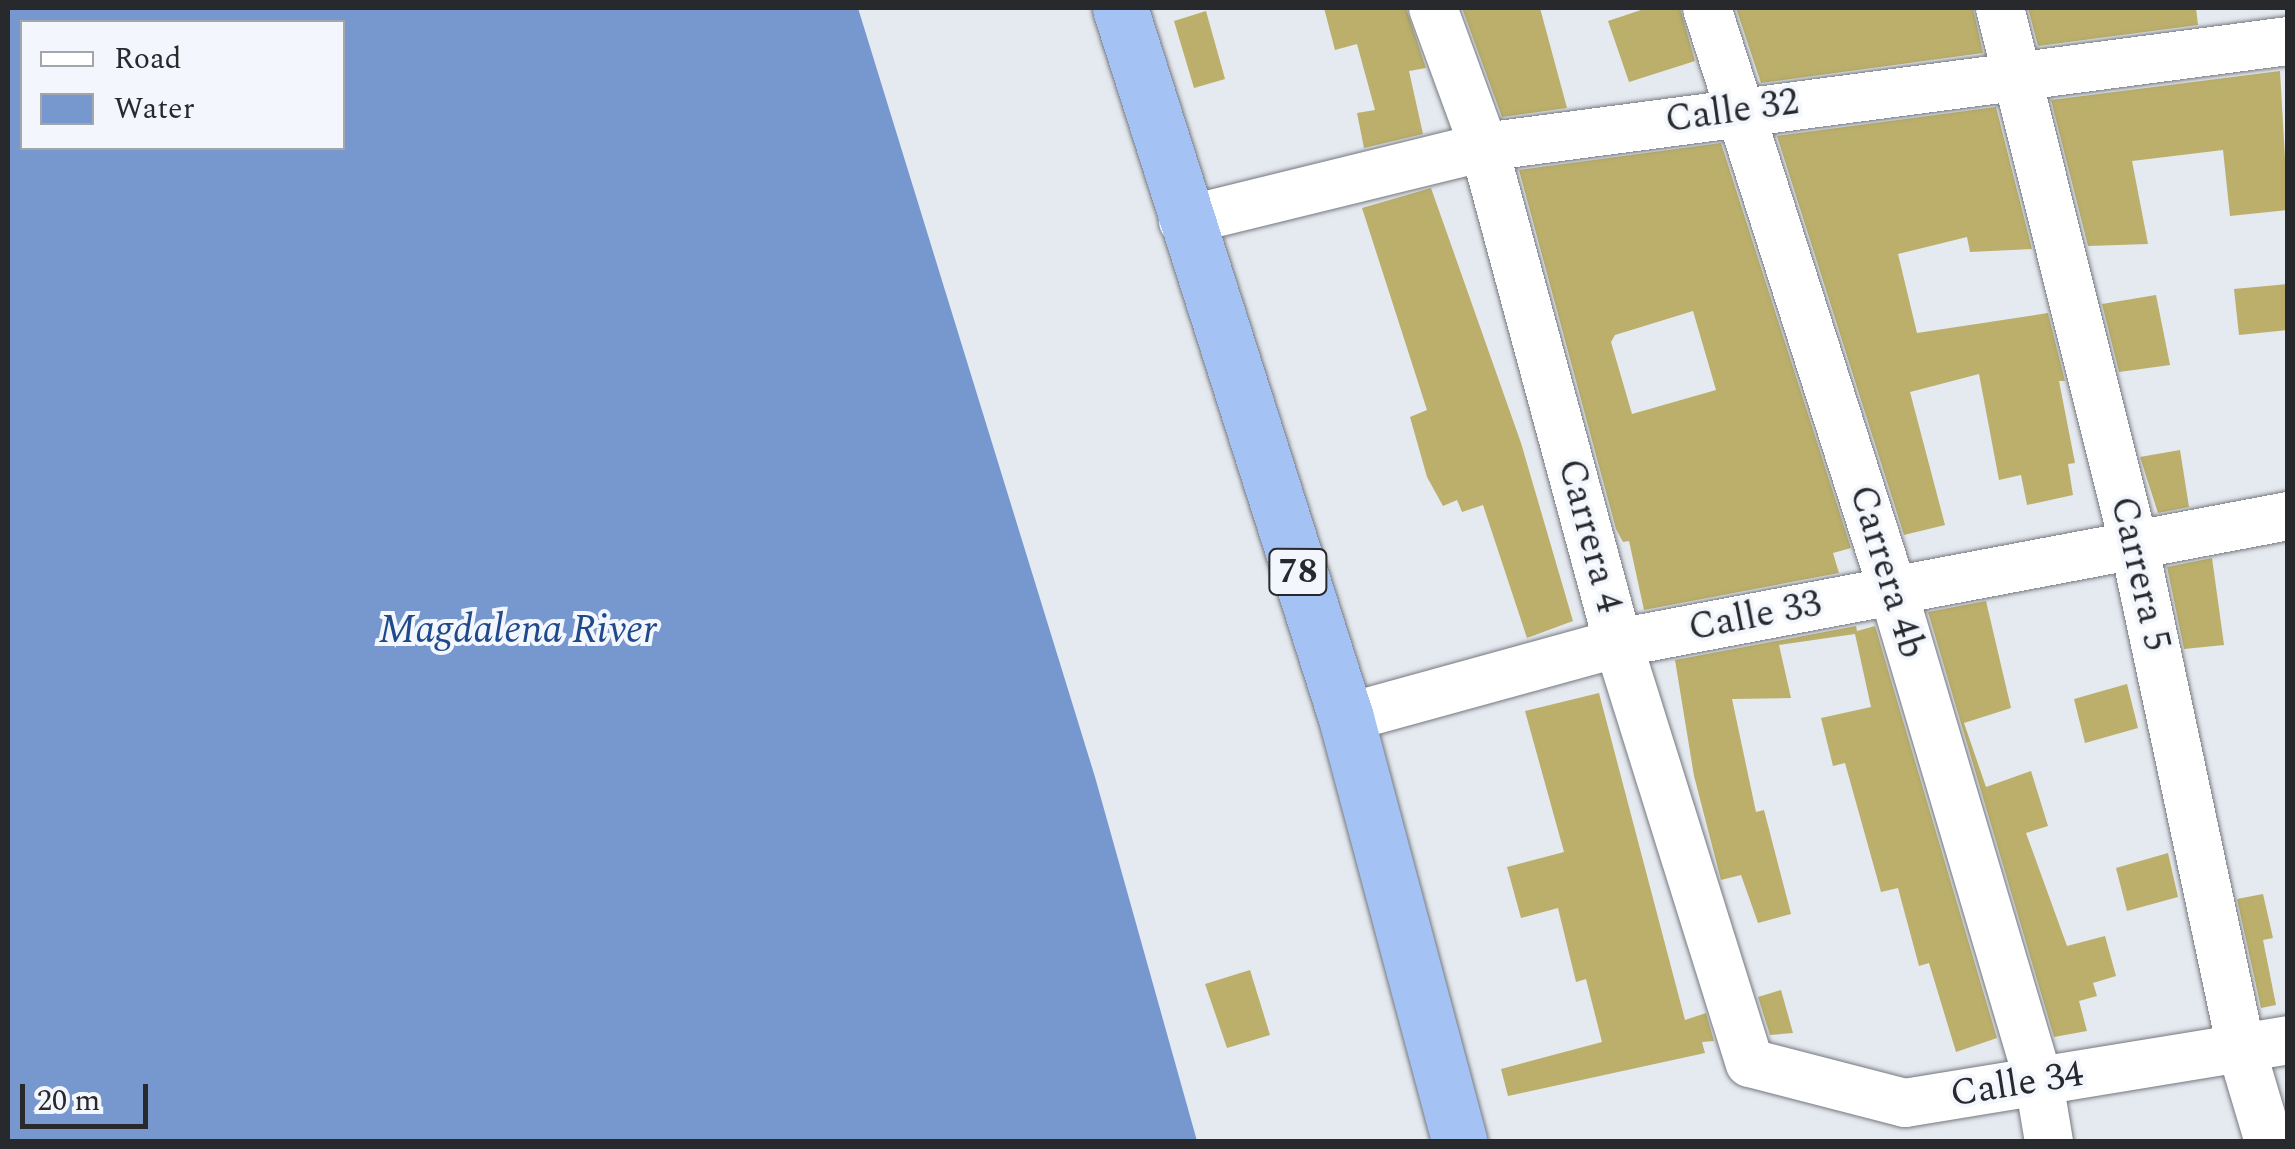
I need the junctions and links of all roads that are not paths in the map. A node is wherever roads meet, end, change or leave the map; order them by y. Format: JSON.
{"nodes":[{"id":1,"x":1120,"y":8,"type":"edge"},
{"id":2,"x":1433,"y":8,"type":"edge"},
{"id":3,"x":1707,"y":8,"type":"edge"},
{"id":4,"x":2000,"y":8,"type":"edge"},
{"id":5,"x":2288,"y":41,"type":"edge"},
{"id":6,"x":2018,"y":72,"type":"junction"},
{"id":7,"x":1740,"y":111,"type":"junction"},
{"id":8,"x":1484,"y":147,"type":"junction"},
{"id":9,"x":1183,"y":222,"type":"junction"},
{"id":10,"x":2288,"y":516,"type":"edge"},
{"id":11,"x":2134,"y":545,"type":"junction"},
{"id":12,"x":1892,"y":591,"type":"junction"},
{"id":13,"x":1618,"y":642,"type":"junction"},
{"id":14,"x":1346,"y":718,"type":"junction"},
{"id":15,"x":2288,"y":1040,"type":"edge"},
{"id":16,"x":2241,"y":1048,"type":"junction"},
{"id":17,"x":1750,"y":1062,"type":"joint"},
{"id":18,"x":2039,"y":1082,"type":"junction"},
{"id":19,"x":1460,"y":1142,"type":"edge"},
{"id":20,"x":2049,"y":1142,"type":"edge"},
{"id":21,"x":2270,"y":1142,"type":"edge"}],
"edges":[{"from":1,"to":9,"type":"highway","number":"78"},
{"from":2,"to":8,"type":"street","name":"Carrera 4"},
{"from":3,"to":7,"type":"street","name":"Carrera 4b"},
{"from":4,"to":6,"type":"street","name":"Carrera 5"},
{"from":5,"to":6,"type":"street","name":"Calle 32"},
{"from":6,"to":7,"type":"street","name":"Calle 32"},
{"from":6,"to":11,"type":"street","name":"Carrera 5"},
{"from":7,"to":8,"type":"street","name":"Calle 32"},
{"from":7,"to":12,"type":"street","name":"Carrera 4b"},
{"from":8,"to":9,"type":"street","name":"Calle 32"},
{"from":8,"to":13,"type":"street","name":"Carrera 4"},
{"from":9,"to":14,"type":"highway","number":"78"},
{"from":10,"to":11,"type":"street","name":"Calle 33"},
{"from":11,"to":12,"type":"street","name":"Calle 33"},
{"from":11,"to":16,"type":"street","name":"Carrera 5"},
{"from":12,"to":13,"type":"street","name":"Calle 33"},
{"from":12,"to":18,"type":"street","name":"Carrera 4b"},
{"from":13,"to":14,"type":"street","name":"Calle 33"},
{"from":13,"to":17,"type":"street","name":"Carrera 4"},
{"from":14,"to":19,"type":"highway","number":"78"},
{"from":15,"to":16,"type":"street","name":"Calle 34"},
{"from":16,"to":18,"type":"street","name":"Calle 34"},
{"from":16,"to":21,"type":"street","name":"Carrera 5"},
{"from":17,"to":18,"type":"street","name":"Calle 34"},
{"from":18,"to":20,"type":"street","name":"Carrera 4b"}]}
